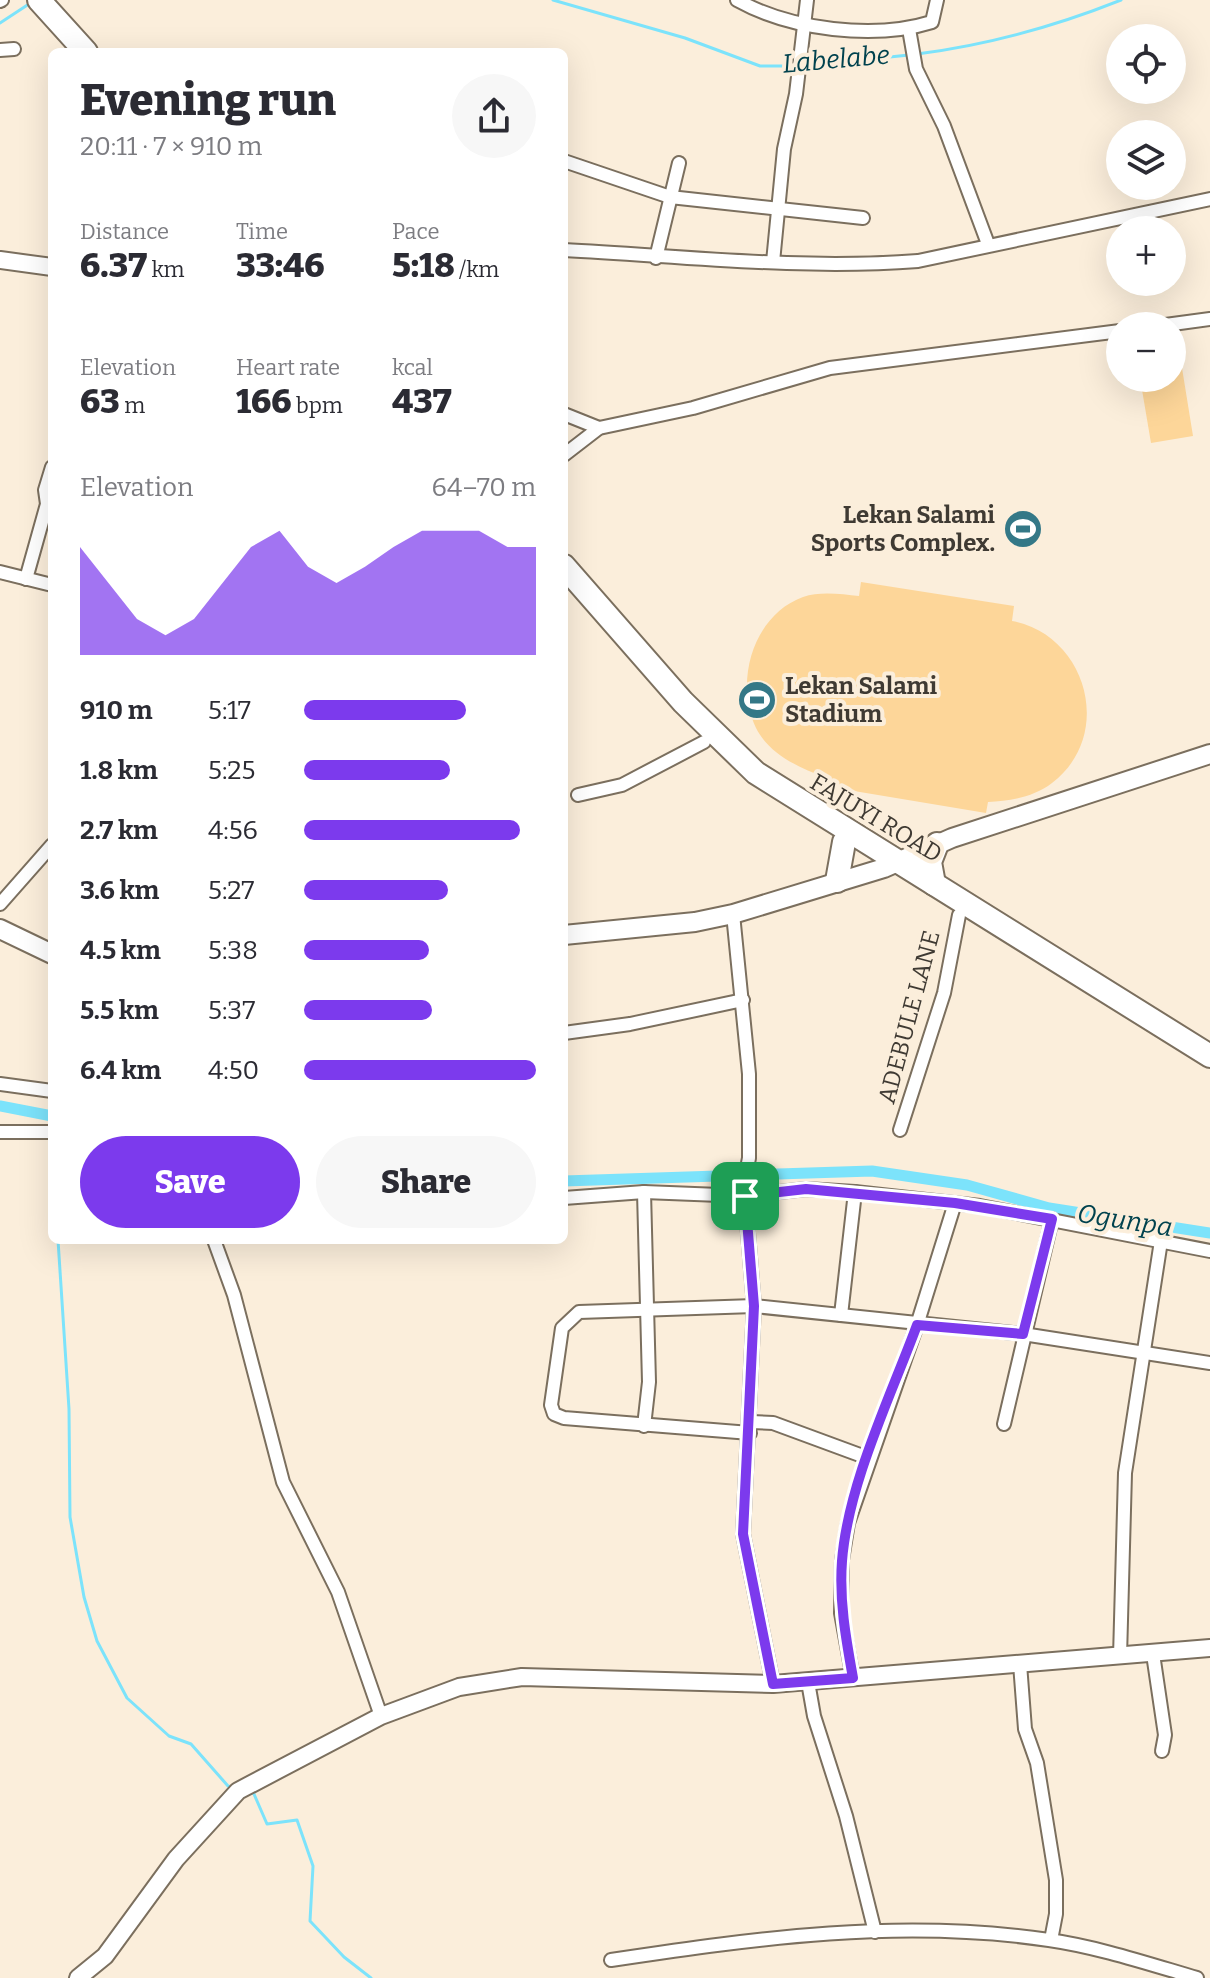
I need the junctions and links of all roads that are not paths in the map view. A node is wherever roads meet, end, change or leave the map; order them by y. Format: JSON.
{"nodes":[{"id":1,"x":39,"y":0,"type":"edge"},
{"id":2,"x":737,"y":0,"type":"edge"},
{"id":3,"x":807,"y":0,"type":"edge"},
{"id":4,"x":937,"y":0,"type":"edge"},
{"id":5,"x":59,"y":10,"type":"edge"},
{"id":6,"x":803,"y":23,"type":"junction"},
{"id":7,"x":909,"y":29,"type":"junction"},
{"id":8,"x":83,"y":48,"type":"edge"},
{"id":9,"x":97,"y":48,"type":"edge"},
{"id":10,"x":14,"y":49,"type":"dead end"},
{"id":11,"x":0,"y":50,"type":"edge"},
{"id":12,"x":568,"y":162,"type":"edge"},
{"id":13,"x":679,"y":163,"type":"dead end"},
{"id":14,"x":670,"y":197,"type":"junction"},
{"id":15,"x":1210,"y":199,"type":"edge"},
{"id":16,"x":780,"y":208,"type":"junction"},
{"id":17,"x":863,"y":218,"type":"dead end"},
{"id":18,"x":988,"y":244,"type":"junction"},
{"id":19,"x":568,"y":250,"type":"edge"},
{"id":20,"x":656,"y":258,"type":"junction"},
{"id":21,"x":0,"y":260,"type":"edge"},
{"id":22,"x":773,"y":262,"type":"junction"},
{"id":23,"x":48,"y":266,"type":"edge"},
{"id":24,"x":1210,"y":319,"type":"edge"},
{"id":25,"x":1186,"y":322,"type":"edge"},
{"id":26,"x":1106,"y":333,"type":"edge"},
{"id":27,"x":568,"y":416,"type":"edge"},
{"id":28,"x":599,"y":428,"type":"junction"},
{"id":29,"x":568,"y":452,"type":"edge"},
{"id":30,"x":48,"y":480,"type":"edge"},
{"id":31,"x":568,"y":571,"type":"edge"},
{"id":32,"x":0,"y":572,"type":"edge"},
{"id":33,"x":26,"y":579,"type":"junction"},
{"id":34,"x":48,"y":584,"type":"edge"},
{"id":35,"x":568,"y":593,"type":"edge"},
{"id":36,"x":704,"y":742,"type":"junction"},
{"id":37,"x":1210,"y":754,"type":"edge"},
{"id":38,"x":578,"y":795,"type":"dead end"},
{"id":39,"x":844,"y":842,"type":"junction"},
{"id":40,"x":937,"y":844,"type":"junction"},
{"id":41,"x":48,"y":850,"type":"edge"},
{"id":42,"x":891,"y":865,"type":"junction"},
{"id":43,"x":837,"y":881,"type":"junction"},
{"id":44,"x":934,"y":884,"type":"junction"},
{"id":45,"x":0,"y":904,"type":"edge"},
{"id":46,"x":733,"y":914,"type":"junction"},
{"id":47,"x":959,"y":915,"type":"junction"},
{"id":48,"x":0,"y":929,"type":"edge"},
{"id":49,"x":568,"y":935,"type":"edge"},
{"id":50,"x":48,"y":952,"type":"edge"},
{"id":51,"x":743,"y":1000,"type":"junction"},
{"id":52,"x":568,"y":1032,"type":"edge"},
{"id":53,"x":1210,"y":1056,"type":"edge"},
{"id":54,"x":1210,"y":1071,"type":"edge"},
{"id":55,"x":0,"y":1084,"type":"edge"},
{"id":56,"x":48,"y":1090,"type":"edge"},
{"id":57,"x":900,"y":1130,"type":"dead end"},
{"id":58,"x":0,"y":1132,"type":"edge"},
{"id":59,"x":48,"y":1132,"type":"edge"},
{"id":60,"x":745,"y":1190,"type":"junction"},
{"id":61,"x":644,"y":1192,"type":"junction"},
{"id":62,"x":855,"y":1192,"type":"junction"},
{"id":63,"x":568,"y":1198,"type":"edge"},
{"id":64,"x":955,"y":1203,"type":"junction"},
{"id":65,"x":1052,"y":1219,"type":"junction"},
{"id":66,"x":1161,"y":1241,"type":"junction"},
{"id":67,"x":215,"y":1244,"type":"edge"},
{"id":68,"x":1210,"y":1251,"type":"edge"},
{"id":69,"x":754,"y":1306,"type":"junction"},
{"id":70,"x":647,"y":1309,"type":"junction"},
{"id":71,"x":841,"y":1315,"type":"junction"},
{"id":72,"x":917,"y":1325,"type":"junction"},
{"id":73,"x":1023,"y":1334,"type":"junction"},
{"id":74,"x":1141,"y":1355,"type":"junction"},
{"id":75,"x":1210,"y":1363,"type":"edge"},
{"id":76,"x":1004,"y":1424,"type":"dead end"},
{"id":77,"x":644,"y":1426,"type":"junction"},
{"id":78,"x":750,"y":1428,"type":"junction"},
{"id":79,"x":868,"y":1458,"type":"junction"},
{"id":80,"x":1210,"y":1648,"type":"edge"},
{"id":81,"x":1153,"y":1654,"type":"junction"},
{"id":82,"x":1120,"y":1657,"type":"junction"},
{"id":83,"x":1020,"y":1664,"type":"junction"},
{"id":84,"x":853,"y":1678,"type":"junction"},
{"id":85,"x":808,"y":1682,"type":"junction"},
{"id":86,"x":773,"y":1684,"type":"junction"},
{"id":87,"x":381,"y":1716,"type":"junction"},
{"id":88,"x":1162,"y":1751,"type":"dead end"},
{"id":89,"x":875,"y":1932,"type":"junction"},
{"id":90,"x":1051,"y":1940,"type":"junction"},
{"id":91,"x":611,"y":1960,"type":"dead end"},
{"id":92,"x":1183,"y":1976,"type":"edge"},
{"id":93,"x":78,"y":1978,"type":"edge"},
{"id":94,"x":1197,"y":1978,"type":"edge"}],
"edges":[{"from":1,"to":5,"type":"highway"},
{"from":2,"to":6,"type":"street"},
{"from":3,"to":6,"type":"street"},
{"from":4,"to":7,"type":"street"},
{"from":5,"to":8,"type":"highway"},
{"from":5,"to":9,"type":"highway"},
{"from":6,"to":7,"type":"street"},
{"from":6,"to":16,"type":"street"},
{"from":7,"to":18,"type":"street"},
{"from":10,"to":11,"type":"street"},
{"from":12,"to":14,"type":"street"},
{"from":13,"to":14,"type":"street"},
{"from":14,"to":16,"type":"street"},
{"from":14,"to":20,"type":"street"},
{"from":15,"to":18,"type":"street"},
{"from":16,"to":17,"type":"street"},
{"from":16,"to":22,"type":"street"},
{"from":18,"to":22,"type":"street"},
{"from":19,"to":20,"type":"street"},
{"from":20,"to":22,"type":"street"},
{"from":21,"to":23,"type":"street"},
{"from":24,"to":25,"type":"street"},
{"from":26,"to":28,"type":"street"},
{"from":27,"to":28,"type":"street"},
{"from":28,"to":29,"type":"street"},
{"from":30,"to":33,"type":"street"},
{"from":31,"to":42,"type":"highway","name":"FAJUYI ROAD"},
{"from":32,"to":33,"type":"street"},
{"from":33,"to":34,"type":"street"},
{"from":35,"to":36,"type":"highway","name":"FAJUYI ROAD"},
{"from":36,"to":38,"type":"street"},
{"from":36,"to":39,"type":"highway","name":"FAJUYI ROAD"},
{"from":37,"to":40,"type":"main road"},
{"from":39,"to":42,"type":"highway","name":"FAJUYI ROAD"},
{"from":39,"to":43,"type":"highway"},
{"from":40,"to":42,"type":"main road"},
{"from":40,"to":44,"type":"highway"},
{"from":41,"to":45,"type":"street"},
{"from":42,"to":43,"type":"main road"},
{"from":42,"to":44,"type":"highway","name":"FAJUYI ROAD"},
{"from":42,"to":47,"type":"highway","name":"FAJUYI ROAD"},
{"from":43,"to":46,"type":"main road"},
{"from":44,"to":53,"type":"highway","name":"FAJUYI ROAD"},
{"from":46,"to":49,"type":"main road"},
{"from":46,"to":51,"type":"street"},
{"from":47,"to":54,"type":"highway","name":"FAJUYI ROAD"},
{"from":47,"to":57,"type":"street","name":"ADEBULE LANE"},
{"from":48,"to":50,"type":"main road"},
{"from":51,"to":52,"type":"street"},
{"from":51,"to":60,"type":"street"},
{"from":55,"to":56,"type":"street"},
{"from":58,"to":59,"type":"street"},
{"from":60,"to":61,"type":"street"},
{"from":60,"to":62,"type":"street"},
{"from":60,"to":69,"type":"street"},
{"from":61,"to":63,"type":"street"},
{"from":61,"to":70,"type":"street"},
{"from":62,"to":64,"type":"street"},
{"from":62,"to":71,"type":"street"},
{"from":64,"to":65,"type":"street"},
{"from":64,"to":72,"type":"street"},
{"from":65,"to":66,"type":"street"},
{"from":65,"to":73,"type":"street"},
{"from":66,"to":68,"type":"street"},
{"from":66,"to":74,"type":"street"},
{"from":67,"to":87,"type":"street"},
{"from":69,"to":70,"type":"street"},
{"from":69,"to":71,"type":"street"},
{"from":69,"to":78,"type":"street"},
{"from":70,"to":77,"type":"street"},
{"from":70,"to":77,"type":"street"},
{"from":71,"to":72,"type":"street"},
{"from":72,"to":73,"type":"street"},
{"from":72,"to":79,"type":"street"},
{"from":73,"to":74,"type":"street"},
{"from":73,"to":76,"type":"street"},
{"from":74,"to":75,"type":"street"},
{"from":74,"to":82,"type":"street"},
{"from":77,"to":78,"type":"street"},
{"from":78,"to":79,"type":"street"},
{"from":78,"to":86,"type":"street"},
{"from":79,"to":84,"type":"street"},
{"from":80,"to":81,"type":"street"},
{"from":81,"to":82,"type":"street"},
{"from":81,"to":88,"type":"street"},
{"from":82,"to":83,"type":"street"},
{"from":83,"to":84,"type":"street"},
{"from":83,"to":90,"type":"street"},
{"from":84,"to":85,"type":"street"},
{"from":85,"to":86,"type":"street"},
{"from":85,"to":89,"type":"street"},
{"from":86,"to":87,"type":"street"},
{"from":87,"to":93,"type":"street"},
{"from":89,"to":90,"type":"street"},
{"from":89,"to":91,"type":"street"},
{"from":90,"to":92,"type":"street"},
{"from":92,"to":94,"type":"street"}]}
